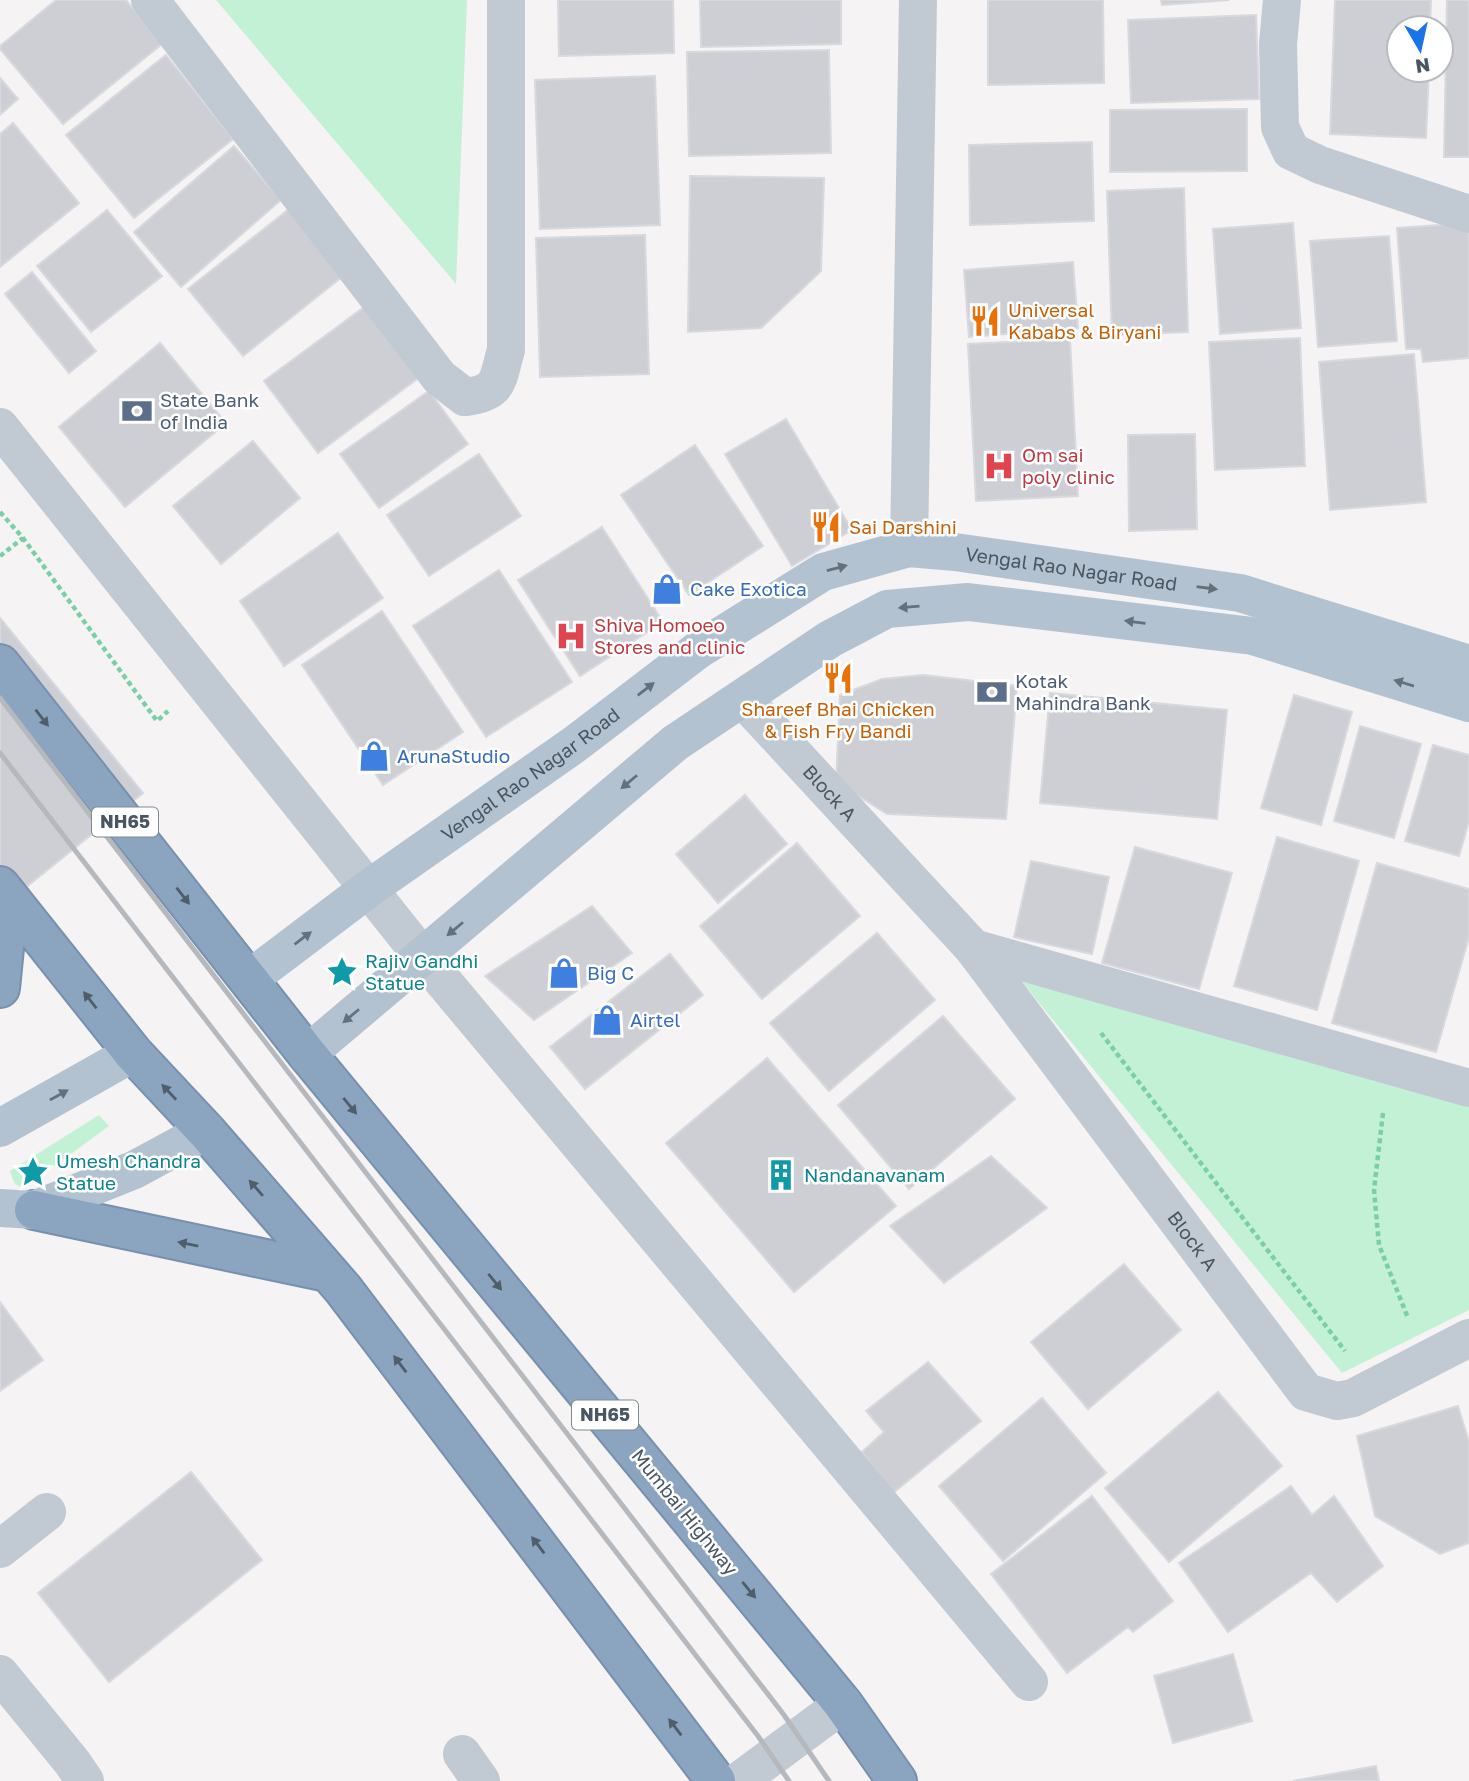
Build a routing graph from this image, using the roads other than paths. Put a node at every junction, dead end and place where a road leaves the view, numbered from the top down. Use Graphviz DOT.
graph roads {
  1 [pos="150,0"];
  2 [pos="506,0"];
  3 [pos="918,0"];
  4 [pos="1282,0"];
  5 [pos="1469,214"];
  6 [pos="0,427"];
  7 [pos="909,548"];
  8 [pos="0,664"];
  9 [pos="1469,664"];
  10 [pos="743,699"];
  11 [pos="1469,703"];
  12 [pos="368,889"];
  13 [pos="5,892"];
  14 [pos="973,948"];
  15 [pos="422,956"];
  16 [pos="249,979"];
  17 [pos="0,988"];
  18 [pos="133,1053"];
  19 [pos="307,1054"];
  20 [pos="1469,1088"];
  21 [pos="0,1128"];
  22 [pos="206,1131"];
  23 [pos="17,1209"];
  24 [pos="327,1272"];
  25 [pos="1469,1338"];
  26 [pos="47,1512"];
  27 [pos="0,1549"];
  28 [pos="0,1674"];
  29 [pos="1029,1682"];
  30 [pos="843,1704"];
  31 [pos="85,1781"];
  32 [pos="716,1781"];
  33 [pos="739,1781"];
  34 [pos="897,1781"];
  1 -- 2 [label="street"];
  3 -- 7 [label="street"];
  4 -- 5 [label="street"];
  6 -- 12 [label="street"];
  7 -- 9 [label="main road, Vengal Rao Nagar Road, one-way"];
  12 -- 7 [label="main road, Vengal Rao Nagar Road, one-way"];
  8 -- 16 [label="highway, NH65, one-way"];
  11 -- 10 [label="main road, one-way"];
  10 -- 14 [label="street, Block A"];
  10 -- 15 [label="main road, one-way"];
  12 -- 15 [label="street"];
  16 -- 12 [label="main road, Vengal Rao Nagar Road, one-way"];
  13 -- 17 [label="highway"];
  18 -- 13 [label="highway, one-way"];
  14 -- 20 [label="street"];
  14 -- 25 [label="street, Block A"];
  15 -- 19 [label="main road, one-way"];
  15 -- 29 [label="street"];
  16 -- 19 [label="highway, NH65"];
  21 -- 18 [label="main road, one-way"];
  22 -- 18 [label="highway, one-way"];
  19 -- 30 [label="highway, Mumbai Highway / NH65, one-way"];
  22 -- 23 [label="main road"];
  24 -- 22 [label="highway, one-way"];
  24 -- 23 [label="highway, one-way"];
  32 -- 24 [label="highway, one-way"];
  26 -- 27 [label="street"];
  28 -- 31 [label="street"];
  30 -- 33 [label="street"];
  30 -- 34 [label="highway, Mumbai Highway / NH65"];
}
